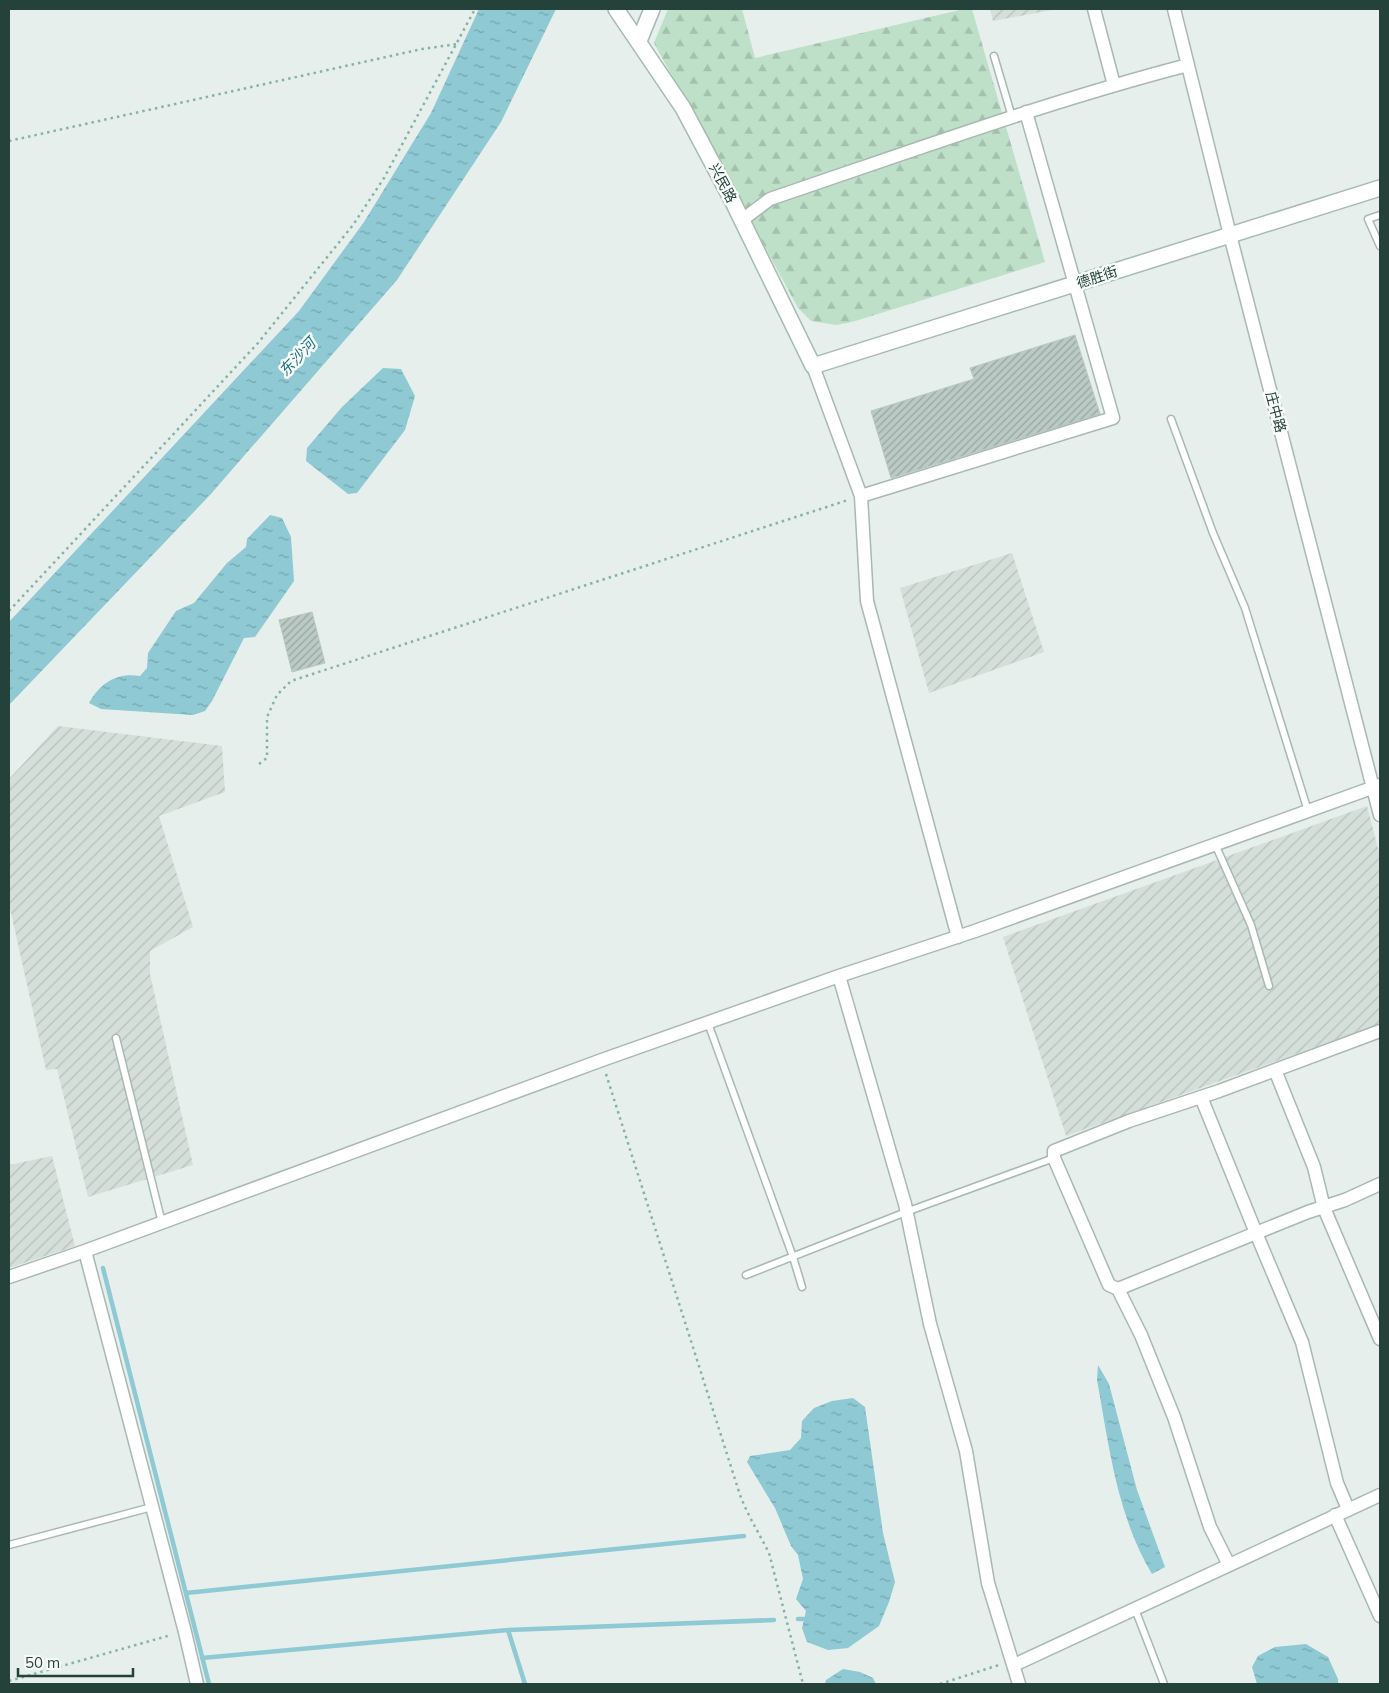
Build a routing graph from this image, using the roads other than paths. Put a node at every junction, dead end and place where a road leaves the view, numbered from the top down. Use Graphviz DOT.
graph roads {
  1 [pos="616,9"];
  2 [pos="652,9"];
  3 [pos="1094,9"];
  4 [pos="1174,9"];
  5 [pos="639,41"];
  6 [pos="994,56"];
  7 [pos="1188,65"];
  8 [pos="1114,85"];
  9 [pos="1026,112"];
  10 [pos="1012,117"];
  11 [pos="1380,188"];
  12 [pos="1380,215"];
  13 [pos="742,220"];
  14 [pos="1230,235"];
  15 [pos="1380,246"];
  16 [pos="1075,284"];
  17 [pos="813,366"];
  18 [pos="1171,419"];
  19 [pos="861,496"];
  20 [pos="1377,786"];
  21 [pos="1308,811"];
  22 [pos="1380,815"];
  23 [pos="1215,844"];
  24 [pos="958,937"];
  25 [pos="839,976"];
  26 [pos="1268,986"];
  27 [pos="708,1023"];
  28 [pos="1380,1031"];
  29 [pos="116,1038"];
  30 [pos="1275,1070"];
  31 [pos="1201,1097"];
  32 [pos="1054,1158"];
  33 [pos="1380,1184"];
  34 [pos="1324,1208"];
  35 [pos="906,1212"];
  36 [pos="162,1223"];
  37 [pos="1256,1234"];
  38 [pos="85,1252"];
  39 [pos="793,1257"];
  40 [pos="746,1275"];
  41 [pos="9,1277"];
  42 [pos="802,1287"];
  43 [pos="1118,1289"];
  44 [pos="1380,1340"];
  45 [pos="1380,1494"];
  46 [pos="152,1507"];
  47 [pos="1348,1509"];
  48 [pos="1335,1516"];
  49 [pos="9,1545"];
  50 [pos="1229,1565"];
  51 [pos="1135,1609"];
  52 [pos="1380,1616"];
  53 [pos="1013,1663"];
  54 [pos="197,1684"];
  55 [pos="1019,1684"];
  56 [pos="1164,1684"];
  1 -- 5 [label="street, 兴民路"];
  2 -- 5 [label="street"];
  3 -- 8 [label="street"];
  4 -- 7 [label="street, 庄中路"];
  5 -- 13 [label="street, 兴民路"];
  6 -- 10 [label="lane"];
  7 -- 8 [label="street"];
  7 -- 14 [label="street, 庄中路"];
  8 -- 9 [label="street"];
  9 -- 10 [label="street"];
  9 -- 16 [label="street"];
  10 -- 13 [label="street"];
  11 -- 14 [label="street, 德胜街"];
  12 -- 15 [label="lane"];
  13 -- 17 [label="street, 兴民路"];
  14 -- 16 [label="street, 德胜街"];
  14 -- 20 [label="street, 庄中路"];
  16 -- 17 [label="street, 德胜街"];
  16 -- 19 [label="street"];
  17 -- 19 [label="street"];
  18 -- 21 [label="lane"];
  19 -- 24 [label="street"];
  20 -- 21 [label="street"];
  20 -- 22 [label="street, 庄中路"];
  21 -- 23 [label="street"];
  23 -- 24 [label="street"];
  23 -- 26 [label="lane"];
  24 -- 25 [label="street"];
  25 -- 27 [label="street"];
  25 -- 35 [label="street"];
  27 -- 36 [label="street"];
  27 -- 39 [label="lane"];
  28 -- 30 [label="street"];
  29 -- 36 [label="lane"];
  30 -- 31 [label="street"];
  30 -- 34 [label="street"];
  31 -- 32 [label="street"];
  31 -- 37 [label="street"];
  32 -- 35 [label="lane"];
  32 -- 43 [label="street"];
  33 -- 34 [label="street"];
  34 -- 37 [label="street"];
  34 -- 44 [label="street"];
  35 -- 39 [label="lane"];
  35 -- 53 [label="street"];
  36 -- 38 [label="street"];
  37 -- 43 [label="street"];
  37 -- 47 [label="street"];
  38 -- 41 [label="street"];
  38 -- 46 [label="street"];
  39 -- 40 [label="lane"];
  39 -- 42 [label="lane"];
  43 -- 50 [label="street"];
  45 -- 47 [label="street"];
  46 -- 49 [label="lane"];
  46 -- 54 [label="street"];
  47 -- 48 [label="street"];
  48 -- 50 [label="street"];
  48 -- 52 [label="street"];
  50 -- 51 [label="street"];
  51 -- 53 [label="street"];
  51 -- 56 [label="lane"];
  53 -- 55 [label="street"];
}
